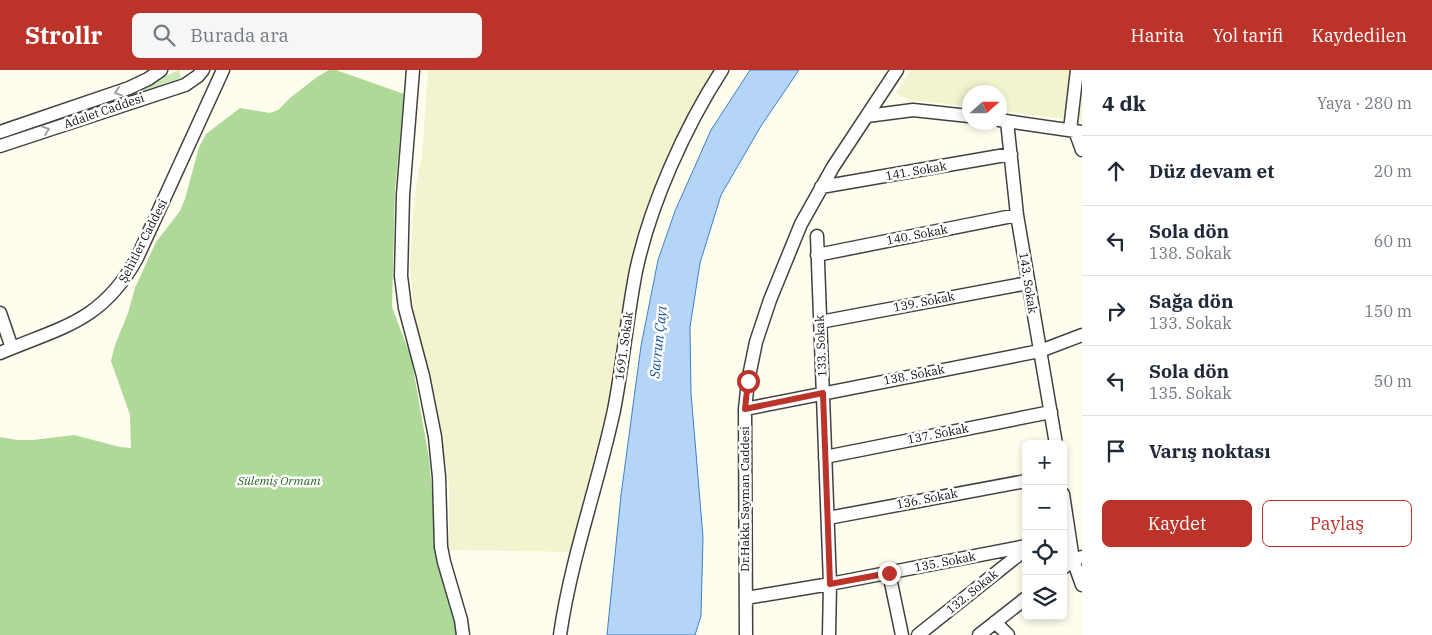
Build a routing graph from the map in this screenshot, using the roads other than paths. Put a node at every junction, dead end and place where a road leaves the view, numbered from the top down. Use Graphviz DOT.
graph roads {
  1 [pos="161,70"];
  2 [pos="203,70"];
  3 [pos="223,70"];
  4 [pos="413,70"];
  5 [pos="722,70"];
  6 [pos="897,70"];
  7 [pos="1077,70"];
  8 [pos="962,115"];
  9 [pos="867,116"];
  10 [pos="1007,122"];
  11 [pos="1005,130"];
  12 [pos="1076,131"];
  13 [pos="0,132"];
  14 [pos="0,146"];
  15 [pos="1082,150"];
  16 [pos="1010,154"];
  17 [pos="821,187"];
  18 [pos="1017,215"];
  19 [pos="817,236"];
  20 [pos="817,255"];
  21 [pos="1028,283"];
  22 [pos="0,313"];
  23 [pos="820,322"];
  24 [pos="1082,336"];
  25 [pos="12,348"];
  26 [pos="1040,351"];
  27 [pos="0,353"];
  28 [pos="823,393"];
  29 [pos="745,409"];
  30 [pos="1051,412"];
  31 [pos="1055,440"];
  32 [pos="825,457"];
  33 [pos="1022,482"];
  34 [pos="828,518"];
  35 [pos="1067,538"];
  36 [pos="1022,549"];
  37 [pos="1022,551"];
  38 [pos="1073,562"];
  39 [pos="889,573"];
  40 [pos="830,584"];
  41 [pos="1082,585"];
  42 [pos="746,598"];
  43 [pos="1022,601"];
  44 [pos="995,622"];
  45 [pos="463,635"];
  46 [pos="560,635"];
  47 [pos="746,635"];
  48 [pos="829,635"];
  49 [pos="902,635"];
  50 [pos="918,635"];
  51 [pos="978,635"];
  52 [pos="1008,635"];
  1 -- 13 [label="street, one-way"];
  14 -- 2 [label="street, Adalet Caddesi, one-way"];
  3 -- 25 [label="street, Şehitler Caddesi"];
  4 -- 45 [label="street"];
  5 -- 46 [label="street, 1691. Sokak"];
  6 -- 9 [label="street, Dr.Hakkı Sayman Caddesi"];
  7 -- 12 [label="street"];
  8 -- 9 [label="street"];
  9 -- 17 [label="street, Dr.Hakkı Sayman Caddesi"];
  10 -- 12 [label="street"];
  11 -- 16 [label="street, 143. Sokak"];
  12 -- 15 [label="street"];
  16 -- 17 [label="street, 141. Sokak"];
  16 -- 18 [label="street, 143. Sokak"];
  17 -- 29 [label="street, Dr.Hakkı Sayman Caddesi"];
  18 -- 20 [label="street, 140. Sokak"];
  18 -- 21 [label="street, 143. Sokak"];
  19 -- 20 [label="street, 133. Sokak"];
  20 -- 23 [label="street, 133. Sokak"];
  21 -- 23 [label="street, 139. Sokak"];
  21 -- 26 [label="street, 143. Sokak"];
  22 -- 25 [label="street"];
  23 -- 28 [label="street, 133. Sokak"];
  24 -- 26 [label="street, 138. Sokak"];
  25 -- 27 [label="street, Şehitler Caddesi"];
  26 -- 28 [label="street, 138. Sokak"];
  26 -- 30 [label="street, 143. Sokak"];
  28 -- 29 [label="street, 138. Sokak"];
  28 -- 32 [label="street, 133. Sokak"];
  29 -- 42 [label="street, Dr.Hakkı Sayman Caddesi"];
  30 -- 31 [label="street, 143. Sokak"];
  30 -- 32 [label="street, 137. Sokak"];
  32 -- 34 [label="street, 133. Sokak"];
  33 -- 34 [label="street, 136. Sokak"];
  34 -- 40 [label="street, 133. Sokak"];
  35 -- 38 [label="street"];
  36 -- 39 [label="street, 135. Sokak"];
  37 -- 50 [label="street, 132. Sokak"];
  38 -- 41 [label="street"];
  39 -- 40 [label="street, 135. Sokak"];
  39 -- 49 [label="street"];
  40 -- 42 [label="street, 135. Sokak"];
  40 -- 48 [label="street, 133. Sokak"];
  42 -- 47 [label="street, Dr.Hakkı Sayman Caddesi"];
  43 -- 44 [label="street"];
  44 -- 51 [label="street"];
  44 -- 52 [label="street"];
}
